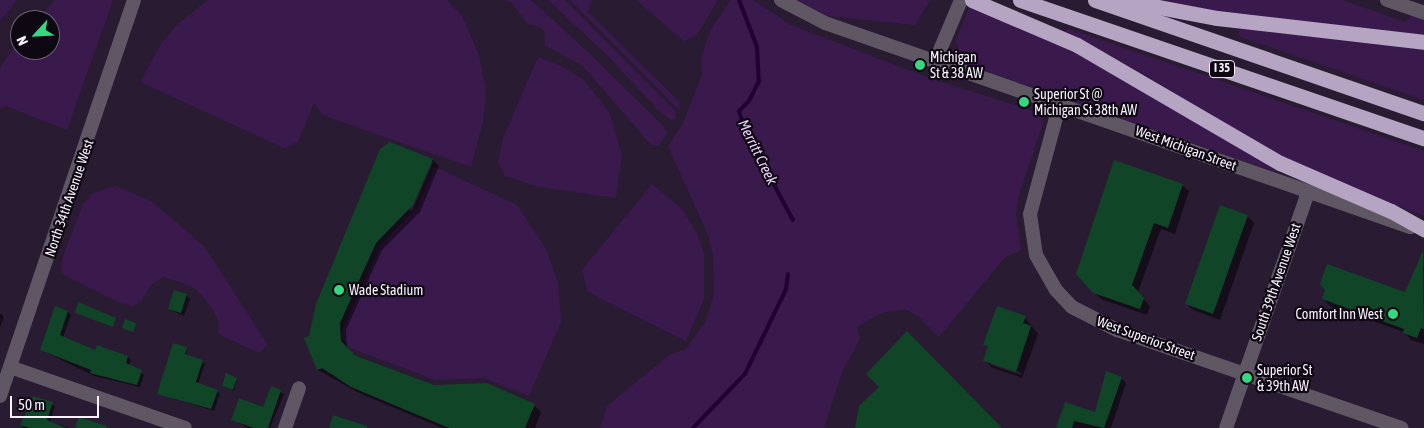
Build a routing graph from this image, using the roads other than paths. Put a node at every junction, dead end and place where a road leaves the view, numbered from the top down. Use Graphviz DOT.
graph roads {
  1 [pos="134,0"];
  2 [pos="781,0"];
  3 [pos="961,0"];
  4 [pos="972,0"];
  5 [pos="1020,0"];
  6 [pos="1096,0"];
  7 [pos="1121,0"];
  8 [pos="1387,0"];
  9 [pos="1424,13"];
  10 [pos="1424,42"];
  11 [pos="935,62"];
  12 [pos="1060,103"];
  13 [pos="1424,113"];
  14 [pos="1424,138"];
  15 [pos="1308,192"];
  16 [pos="1424,230"];
  17 [pos="10,367"];
  18 [pos="1245,373"];
  19 [pos="299,388"];
  20 [pos="0,396"];
  21 [pos="185,428"];
  22 [pos="285,428"];
  23 [pos="1226,428"];
  24 [pos="1402,428"];
  1 -- 17 [label="street, North 34th Avenue West"];
  2 -- 11 [label="street, West Michigan Street"];
  3 -- 11 [label="street"];
  4 -- 16 [label="highway"];
  5 -- 14 [label="highway, I 35"];
  6 -- 13 [label="highway, I 35"];
  7 -- 10 [label="highway"];
  8 -- 9 [label="street"];
  11 -- 12 [label="street, West Michigan Street"];
  12 -- 15 [label="street, West Michigan Street"];
  12 -- 18 [label="street, West Superior Street"];
  15 -- 16 [label="street, West Michigan Street"];
  15 -- 18 [label="street, South 39th Avenue West"];
  17 -- 20 [label="street, North 34th Avenue West"];
  17 -- 21 [label="street"];
  18 -- 23 [label="street, South 39th Avenue West"];
  18 -- 24 [label="street, West Superior Street"];
  19 -- 22 [label="street"];
}
